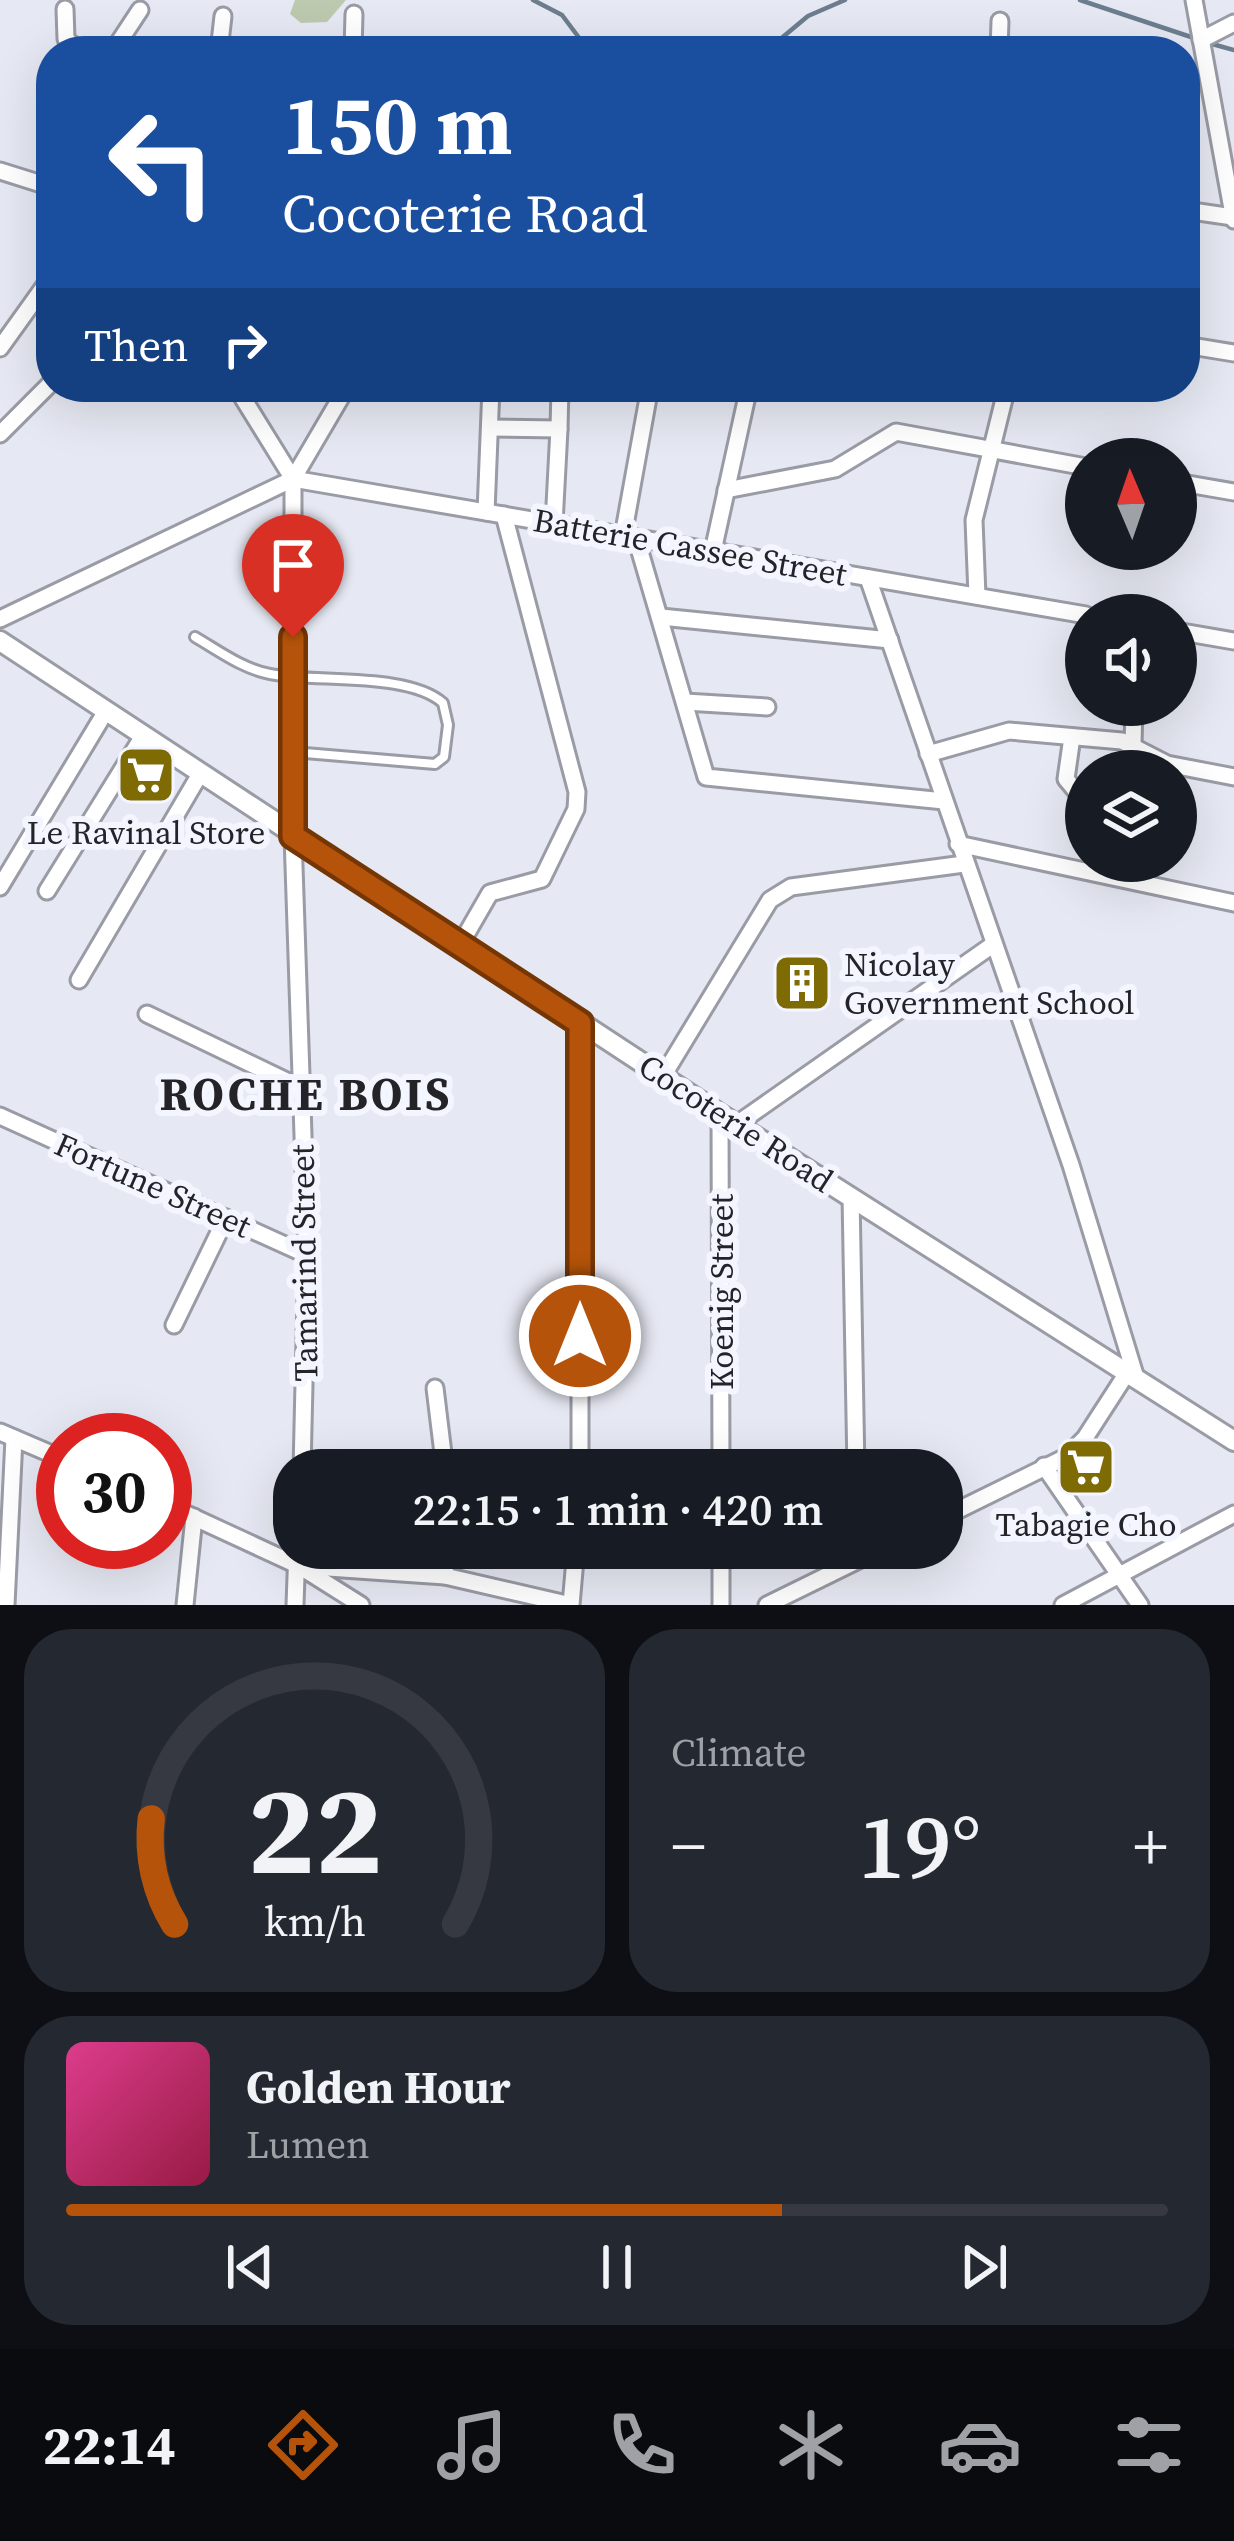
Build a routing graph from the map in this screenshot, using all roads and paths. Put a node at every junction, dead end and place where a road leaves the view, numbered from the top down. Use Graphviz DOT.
graph roads {
  1 [pos="1194,0"];
  2 [pos="65,9"];
  3 [pos="140,10"];
  4 [pos="354,14"];
  5 [pos="223,16"];
  6 [pos="1000,21"];
  7 [pos="1234,23"];
  8 [pos="66,36"];
  9 [pos="123,36"];
  10 [pos="221,36"];
  11 [pos="353,36"];
  12 [pos="1000,36"];
  13 [pos="1201,40"];
  14 [pos="0,171"];
  15 [pos="36,183"];
  16 [pos="1200,213"];
  17 [pos="1234,219"];
  18 [pos="36,298"];
  19 [pos="1200,347"];
  20 [pos="0,348"];
  21 [pos="1234,352"];
  22 [pos="36,398"];
  23 [pos="245,402"];
  24 [pos="338,402"];
  25 [pos="491,402"];
  26 [pos="560,402"];
  27 [pos="648,402"];
  28 [pos="746,402"];
  29 [pos="1003,402"];
  30 [pos="490,428"];
  31 [pos="559,429"];
  32 [pos="0,434"];
  33 [pos="992,451"];
  34 [pos="1065,463"];
  35 [pos="293,479"];
  36 [pos="1197,486"];
  37 [pos="726,490"];
  38 [pos="1234,492"];
  39 [pos="495,514"];
  40 [pos="554,524"];
  41 [pos="630,537"];
  42 [pos="713,551"];
  43 [pos="868,578"];
  44 [pos="977,596"];
  45 [pos="1065,611"];
  46 [pos="661,617"];
  47 [pos="0,619"];
  48 [pos="1197,634"];
  49 [pos="195,637"];
  50 [pos="890,640"];
  51 [pos="1234,640"];
  52 [pos="0,641"];
  53 [pos="293,676"];
  54 [pos="685,701"];
  55 [pos="767,707"];
  56 [pos="106,711"];
  57 [pos="1133,726"];
  58 [pos="143,736"];
  59 [pos="1072,737"];
  60 [pos="1133,745"];
  61 [pos="1070,750"];
  62 [pos="293,752"];
  63 [pos="928,754"];
  64 [pos="200,774"];
  65 [pos="1234,777"];
  66 [pos="944,801"];
  67 [pos="293,836"];
  68 [pos="958,844"];
  69 [pos="1065,861"];
  70 [pos="964,864"];
  71 [pos="1158,882"];
  72 [pos="0,887"];
  73 [pos="47,890"];
  74 [pos="1234,903"];
  75 [pos="460,945"];
  76 [pos="992,946"];
  77 [pos="79,980"];
  78 [pos="147,1014"];
  79 [pos="580,1023"];
  80 [pos="663,1076"];
  81 [pos="301,1088"];
  82 [pos="0,1116"];
  83 [pos="729,1119"];
  84 [pos="851,1196"];
  85 [pos="226,1218"];
  86 [pos="307,1255"];
  87 [pos="174,1325"];
  88 [pos="1132,1375"];
  89 [pos="435,1388"];
  90 [pos="7,1435"];
  91 [pos="1234,1441"];
  92 [pos="36,1448"];
  93 [pos="302,1449"];
  94 [pos="442,1449"];
  95 [pos="580,1449"];
  96 [pos="721,1449"];
  97 [pos="856,1449"];
  98 [pos="1045,1466"];
  99 [pos="963,1507"];
  100 [pos="1234,1514"];
  101 [pos="194,1517"];
  102 [pos="273,1550"];
  103 [pos="297,1569"];
  104 [pos="310,1569"];
  105 [pos="380,1569"];
  106 [pos="445,1569"];
  107 [pos="575,1569"];
  108 [pos="721,1569"];
  109 [pos="837,1569"];
  110 [pos="1120,1575"];
  111 [pos="445,1576"];
  112 [pos="6,1605"];
  113 [pos="185,1605"];
  114 [pos="295,1605"];
  115 [pos="361,1605"];
  116 [pos="571,1605"];
  117 [pos="721,1605"];
  118 [pos="767,1605"];
  119 [pos="1063,1605"];
  120 [pos="1140,1605"];
  1 -- 13 [label="street"];
  2 -- 8 [label="street"];
  3 -- 9 [label="street"];
  4 -- 11 [label="street"];
  5 -- 10 [label="street"];
  6 -- 12 [label="street"];
  7 -- 13 [label="street"];
  13 -- 17 [label="street"];
  14 -- 15 [label="street"];
  16 -- 17 [label="street"];
  18 -- 20 [label="street"];
  19 -- 21 [label="street"];
  22 -- 32 [label="street"];
  23 -- 35 [label="street"];
  24 -- 35 [label="street"];
  25 -- 30 [label="street"];
  26 -- 31 [label="street"];
  27 -- 41 [label="street"];
  28 -- 37 [label="street"];
  29 -- 33 [label="street"];
  30 -- 31 [label="street"];
  30 -- 39 [label="street"];
  31 -- 40 [label="street"];
  33 -- 34 [label="street"];
  33 -- 37 [label="street"];
  33 -- 44 [label="street"];
  35 -- 39 [label="street, Batterie Cassee Street"];
  35 -- 47 [label="street"];
  35 -- 53 [label="street, Tamarind Street"];
  36 -- 38 [label="street"];
  37 -- 42 [label="street"];
  39 -- 40 [label="street, Batterie Cassee Street"];
  39 -- 75 [label="street"];
  40 -- 41 [label="street, Batterie Cassee Street"];
  41 -- 42 [label="street, Batterie Cassee Street"];
  41 -- 46 [label="street"];
  42 -- 43 [label="street, Batterie Cassee Street"];
  43 -- 44 [label="street, Batterie Cassee Street"];
  43 -- 50 [label="street"];
  44 -- 45 [label="street, Batterie Cassee Street"];
  46 -- 50 [label="street"];
  46 -- 54 [label="street"];
  48 -- 51 [label="street"];
  49 -- 53 [label="lane"];
  50 -- 63 [label="street"];
  52 -- 56 [label="street, Cocoterie Road"];
  53 -- 62 [label="street, Tamarind Street"];
  53 -- 62 [label="lane"];
  54 -- 55 [label="street"];
  54 -- 66 [label="street"];
  56 -- 58 [label="street, Cocoterie Road"];
  56 -- 72 [label="street"];
  57 -- 60 [label="street"];
  58 -- 64 [label="street, Cocoterie Road"];
  58 -- 73 [label="street"];
  59 -- 60 [label="street"];
  59 -- 61 [label="street"];
  59 -- 63 [label="street"];
  60 -- 65 [label="street"];
  62 -- 67 [label="street, Tamarind Street"];
  63 -- 66 [label="street"];
  64 -- 67 [label="street, Cocoterie Road"];
  64 -- 77 [label="street"];
  66 -- 68 [label="street"];
  67 -- 75 [label="street, Cocoterie Road"];
  67 -- 81 [label="street, Tamarind Street"];
  68 -- 69 [label="street"];
  68 -- 70 [label="street"];
  70 -- 76 [label="street"];
  70 -- 80 [label="street"];
  71 -- 74 [label="street"];
  75 -- 79 [label="street, Cocoterie Road"];
  76 -- 83 [label="street"];
  76 -- 88 [label="street"];
  78 -- 81 [label="street"];
  79 -- 80 [label="street, Cocoterie Road"];
  79 -- 95 [label="street"];
  80 -- 83 [label="street, Cocoterie Road"];
  81 -- 86 [label="street, Tamarind Street"];
  82 -- 85 [label="street, Fortune Street"];
  83 -- 84 [label="street, Cocoterie Road"];
  83 -- 96 [label="street, Koenig Street"];
  84 -- 88 [label="street, Cocoterie Road"];
  84 -- 97 [label="street"];
  85 -- 86 [label="street, Fortune Street"];
  85 -- 87 [label="street"];
  86 -- 93 [label="street, Tamarind Street"];
  88 -- 91 [label="street, Cocoterie Road"];
  88 -- 98 [label="street"];
  89 -- 94 [label="street"];
  90 -- 92 [label="street"];
  90 -- 112 [label="street"];
  98 -- 99 [label="street"];
  98 -- 110 [label="street"];
  100 -- 110 [label="street"];
  101 -- 102 [label="street"];
  101 -- 113 [label="street"];
  103 -- 114 [label="street"];
  104 -- 115 [label="street"];
  105 -- 111 [label="street"];
  106 -- 111 [label="street"];
  107 -- 116 [label="street"];
  108 -- 117 [label="street"];
  109 -- 118 [label="street"];
  110 -- 119 [label="street"];
  110 -- 120 [label="street"];
  111 -- 116 [label="street"];
}
